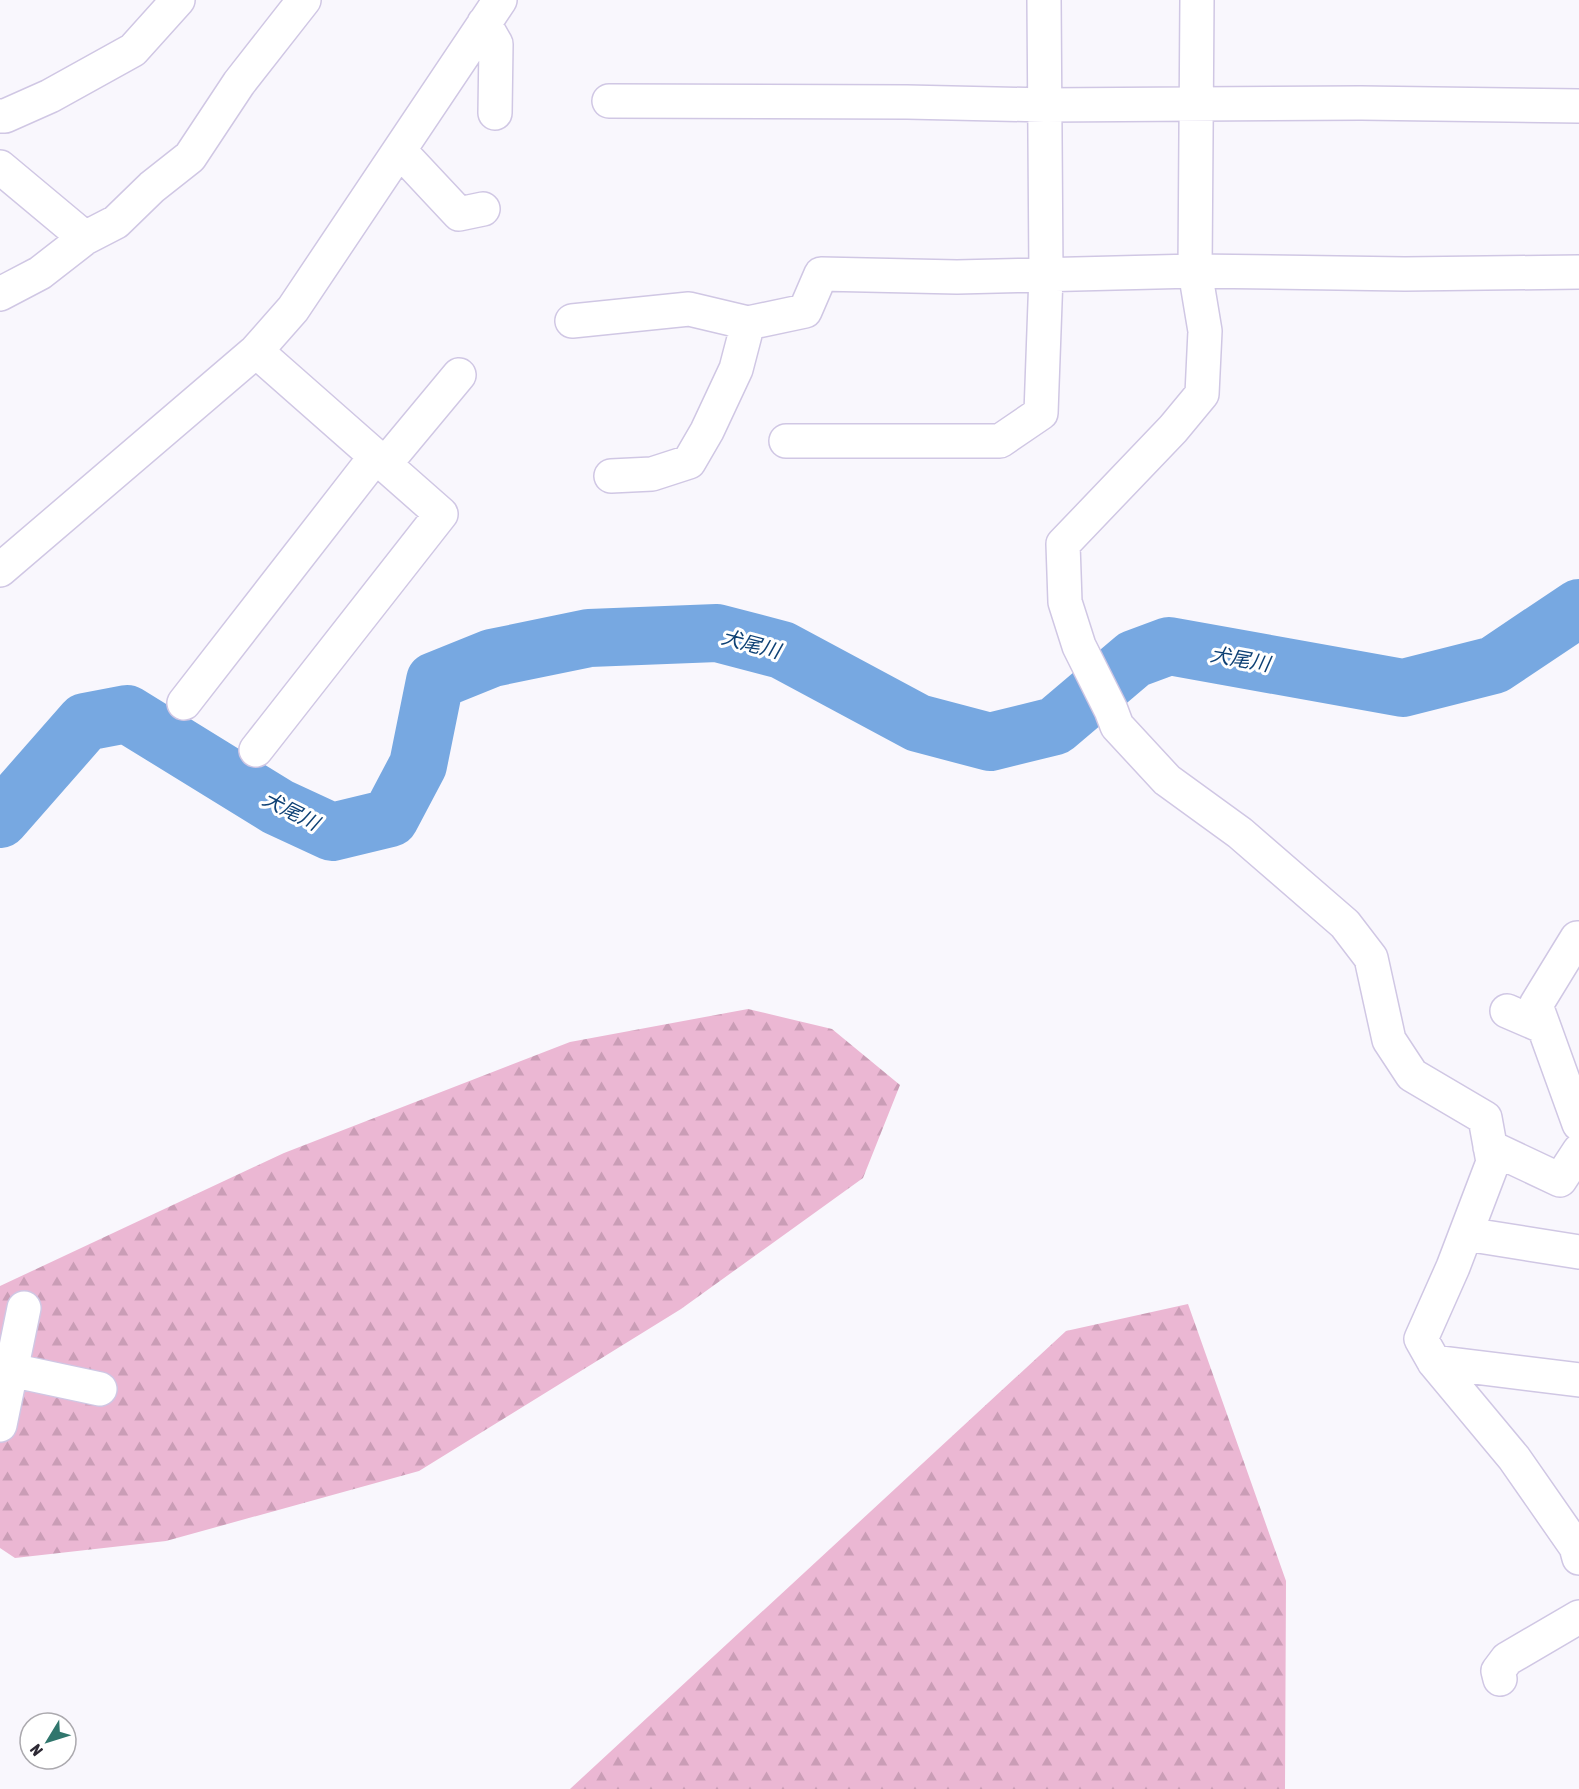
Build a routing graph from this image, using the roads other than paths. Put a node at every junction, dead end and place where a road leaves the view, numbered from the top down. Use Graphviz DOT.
graph roads {
  1 [pos="178,0"];
  2 [pos="304,0"];
  3 [pos="1044,0"];
  4 [pos="1197,0"];
  5 [pos="492,11"];
  6 [pos="609,101"];
  7 [pos="1196,103"];
  8 [pos="1045,105"];
  9 [pos="1579,106"];
  10 [pos="495,112"];
  11 [pos="0,116"];
  12 [pos="400,150"];
  13 [pos="0,167"];
  14 [pos="483,209"];
  15 [pos="85,238"];
  16 [pos="1195,271"];
  17 [pos="1579,272"];
  18 [pos="1046,275"];
  19 [pos="0,294"];
  20 [pos="572,321"];
  21 [pos="748,323"];
  22 [pos="256,351"];
  23 [pos="459,375"];
  24 [pos="786,441"];
  25 [pos="380,460"];
  26 [pos="611,476"];
  27 [pos="0,570"];
  28 [pos="184,703"];
  29 [pos="255,750"];
  30 [pos="1577,938"];
  31 [pos="1507,1011"];
  32 [pos="1544,1027"];
  33 [pos="1579,1124"];
  34 [pos="1490,1147"];
  35 [pos="1579,1151"];
  36 [pos="1466,1234"];
  37 [pos="1579,1252"];
  38 [pos="24,1308"];
  39 [pos="1434,1362"];
  40 [pos="11,1370"];
  41 [pos="1579,1380"];
  42 [pos="100,1389"];
  43 [pos="0,1425"];
  44 [pos="1579,1558"];
  45 [pos="1579,1617"];
  46 [pos="1500,1679"];
  1 -- 11 [label="street"];
  2 -- 15 [label="street"];
  3 -- 8 [label="street"];
  4 -- 7 [label="street"];
  5 -- 10 [label="street"];
  5 -- 12 [label="street"];
  6 -- 8 [label="street"];
  7 -- 8 [label="street"];
  7 -- 9 [label="street"];
  7 -- 16 [label="street"];
  8 -- 18 [label="street"];
  12 -- 14 [label="street"];
  12 -- 22 [label="street"];
  13 -- 15 [label="street"];
  15 -- 19 [label="street"];
  16 -- 17 [label="street"];
  16 -- 18 [label="street"];
  16 -- 34 [label="street"];
  18 -- 21 [label="street"];
  18 -- 24 [label="street"];
  20 -- 21 [label="street"];
  21 -- 26 [label="street"];
  22 -- 25 [label="street"];
  22 -- 27 [label="street"];
  23 -- 25 [label="street"];
  25 -- 28 [label="street"];
  25 -- 29 [label="street"];
  30 -- 32 [label="street"];
  31 -- 32 [label="street"];
  32 -- 33 [label="street"];
  34 -- 35 [label="street"];
  34 -- 36 [label="street"];
  36 -- 37 [label="street"];
  36 -- 39 [label="street"];
  38 -- 40 [label="street"];
  39 -- 41 [label="street"];
  39 -- 44 [label="street"];
  40 -- 42 [label="street"];
  40 -- 43 [label="street"];
  45 -- 46 [label="street"];
}
